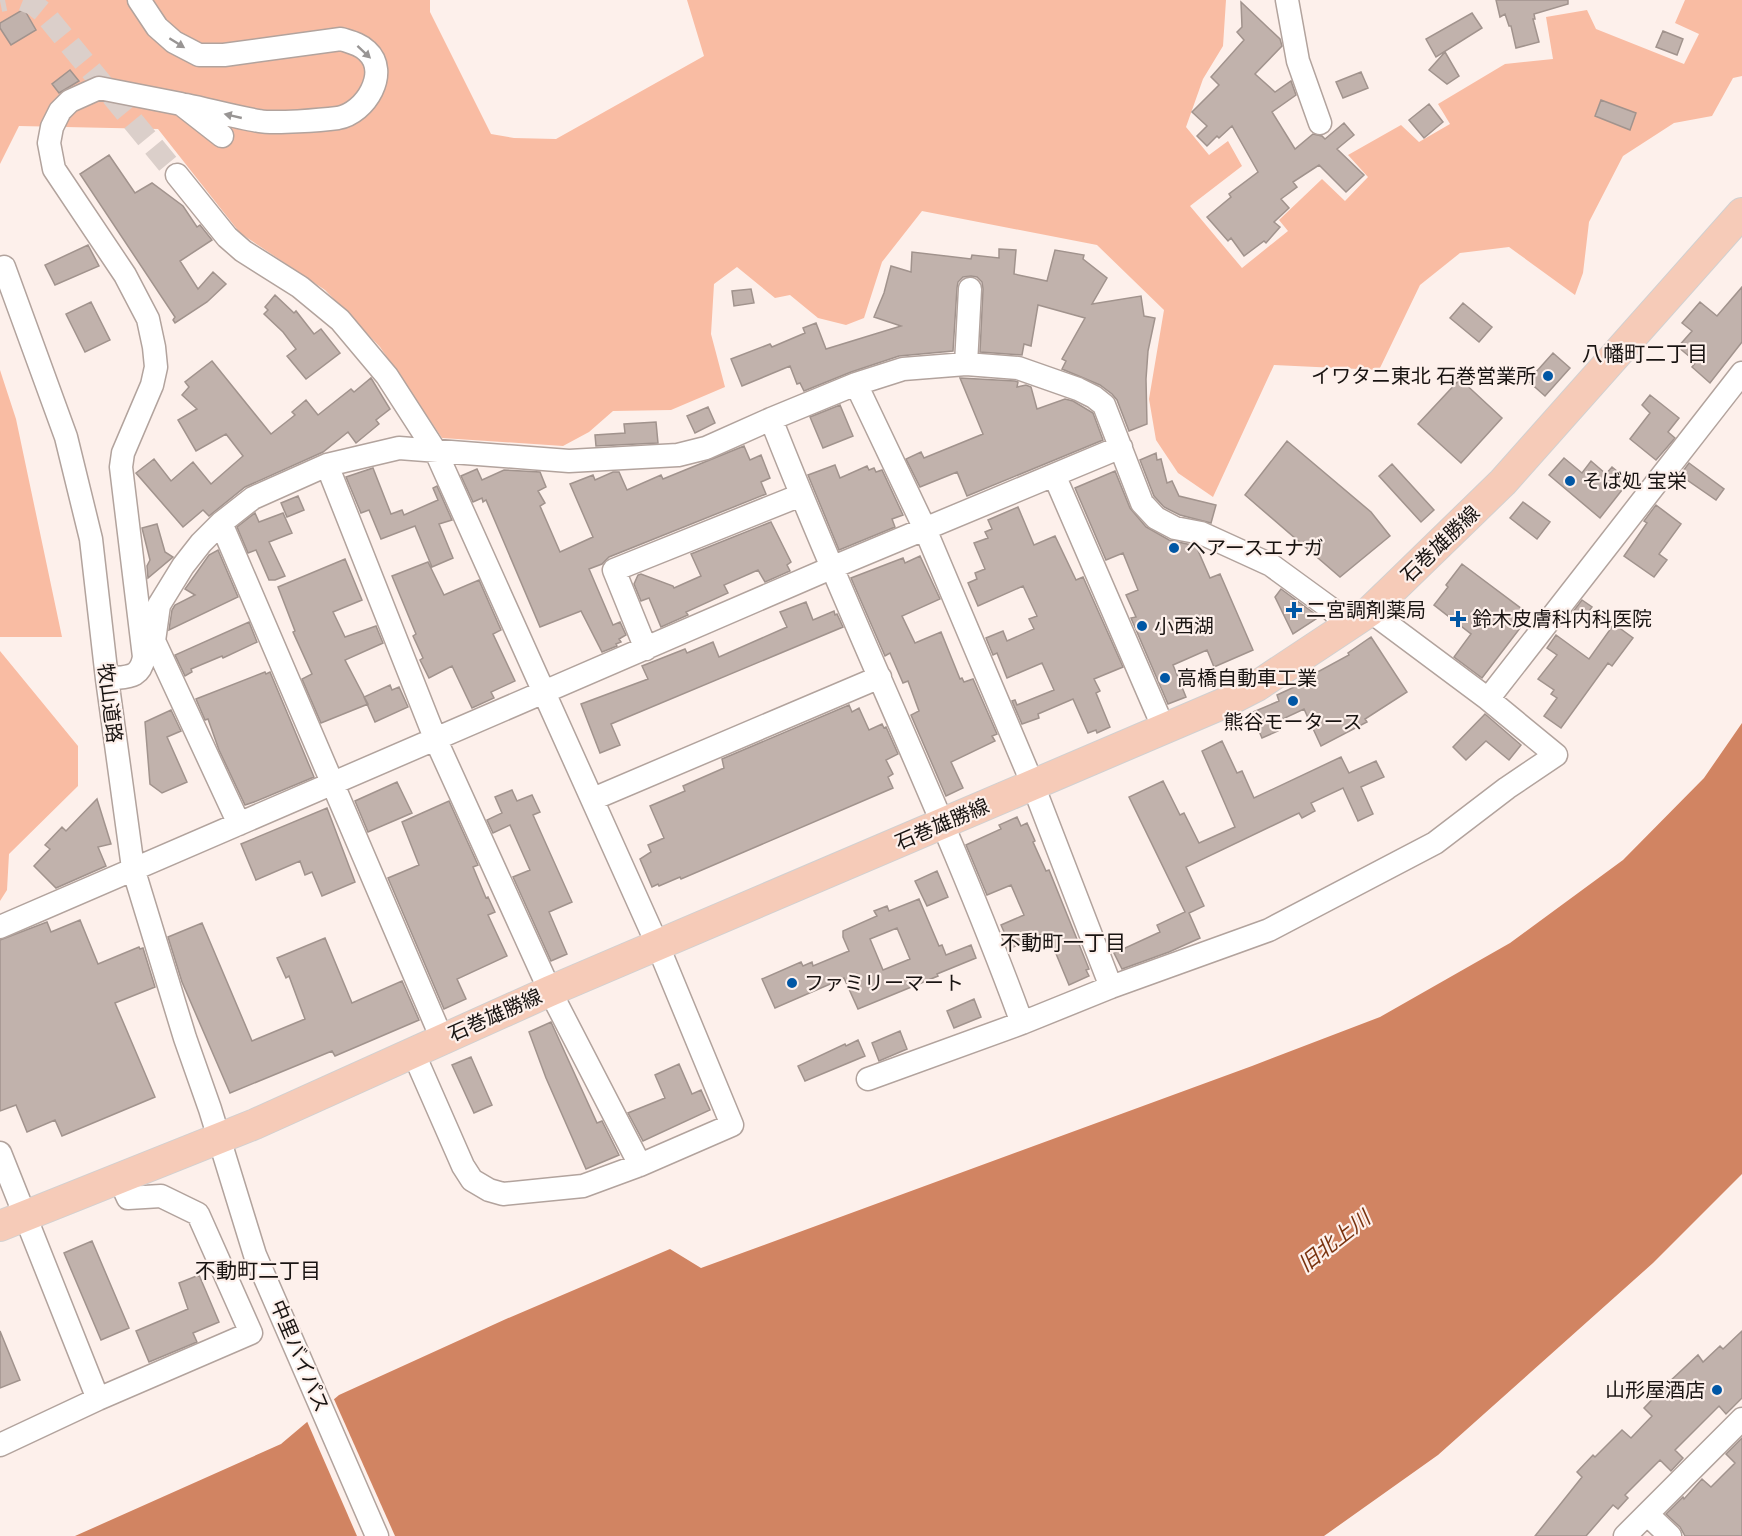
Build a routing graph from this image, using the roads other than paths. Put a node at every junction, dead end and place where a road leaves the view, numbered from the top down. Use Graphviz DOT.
graph roads {
  1 [pos="139,0"];
  2 [pos="1287,0"];
  3 [pos="181,104"];
  4 [pos="1320,123"];
  5 [pos="222,136"];
  6 [pos="177,175"];
  7 [pos="1742,213"];
  8 [pos="4,267"];
  9 [pos="970,289"];
  10 [pos="966,364"];
  11 [pos="1742,373"];
  12 [pos="856,384"];
  13 [pos="771,419"];
  14 [pos="1121,447"];
  15 [pos="436,452"];
  16 [pos="327,465"];
  17 [pos="1055,477"];
  18 [pos="801,495"];
  19 [pos="221,523"];
  20 [pos="925,530"];
  21 [pos="831,568"];
  22 [pos="1358,618"];
  23 [pos="646,649"];
  24 [pos="880,677"];
  25 [pos="107,679"];
  26 [pos="545,693"];
  27 [pos="1488,699"];
  28 [pos="1164,729"];
  29 [pos="435,738"];
  30 [pos="334,783"];
  31 [pos="1033,785"];
  32 [pos="593,799"];
  33 [pos="239,824"];
  34 [pos="942,824"];
  35 [pos="133,868"];
  36 [pos="0,927"];
  37 [pos="658,946"];
  38 [pos="1112,987"];
  39 [pos="550,991"];
  40 [pos="1022,1023"];
  41 [pos="442,1039"];
  42 [pos="413,1052"];
  43 [pos="868,1079"];
  44 [pos="219,1140"];
  45 [pos="0,1153"];
  46 [pos="640,1165"];
  47 [pos="119,1178"];
  48 [pos="12,1221"];
  49 [pos="99,1399"];
  50 [pos="1742,1419"];
  51 [pos="0,1445"];
  52 [pos="1647,1514"];
  53 [pos="377,1536"];
  54 [pos="1626,1536"];
  55 [pos="1670,1536"];
  1 -- 3 [label="street, one-way"];
  2 -- 4 [label="street"];
  3 -- 5 [label="street"];
  3 -- 25 [label="street"];
  6 -- 15 [label="street"];
  7 -- 22 [label="main road, 石巻雄勝線"];
  8 -- 25 [label="street, 牧山道路"];
  9 -- 10 [label="street"];
  10 -- 12 [label="street"];
  10 -- 14 [label="street"];
  11 -- 27 [label="street"];
  12 -- 13 [label="street"];
  12 -- 20 [label="street"];
  13 -- 15 [label="street"];
  13 -- 18 [label="street"];
  14 -- 17 [label="street"];
  14 -- 22 [label="street"];
  15 -- 16 [label="street"];
  15 -- 26 [label="street"];
  16 -- 19 [label="street"];
  16 -- 29 [label="street"];
  17 -- 20 [label="street"];
  17 -- 28 [label="street"];
  18 -- 21 [label="street"];
  18 -- 23 [label="street"];
  19 -- 30 [label="street"];
  19 -- 33 [label="street"];
  20 -- 21 [label="street"];
  20 -- 31 [label="street"];
  21 -- 23 [label="street"];
  21 -- 24 [label="street"];
  22 -- 27 [label="street"];
  22 -- 28 [label="main road, 石巻雄勝線"];
  23 -- 26 [label="street"];
  24 -- 32 [label="street"];
  24 -- 34 [label="street"];
  25 -- 35 [label="street, 牧山道路"];
  26 -- 29 [label="street"];
  26 -- 32 [label="street"];
  27 -- 38 [label="street"];
  28 -- 31 [label="main road, 石巻雄勝線"];
  29 -- 30 [label="street"];
  29 -- 39 [label="street"];
  30 -- 33 [label="street"];
  30 -- 41 [label="street"];
  31 -- 34 [label="main road, 石巻雄勝線"];
  31 -- 38 [label="street"];
  32 -- 37 [label="street"];
  33 -- 35 [label="street"];
  34 -- 37 [label="main road, 石巻雄勝線"];
  34 -- 40 [label="street"];
  35 -- 36 [label="street"];
  35 -- 44 [label="street, 牧山道路"];
  37 -- 39 [label="main road, 石巻雄勝線"];
  37 -- 46 [label="street"];
  38 -- 40 [label="street"];
  39 -- 41 [label="main road, 石巻雄勝線"];
  39 -- 46 [label="street"];
  40 -- 43 [label="street"];
  41 -- 42 [label="main road, 石巻雄勝線"];
  42 -- 44 [label="main road, 石巻雄勝線"];
  42 -- 46 [label="street"];
  44 -- 47 [label="main road, 石巻雄勝線"];
  44 -- 53 [label="street, 中里バイパス"];
  45 -- 48 [label="street"];
  47 -- 48 [label="main road, 石巻雄勝線"];
  47 -- 49 [label="street"];
  48 -- 49 [label="street"];
  49 -- 51 [label="street"];
  50 -- 52 [label="street"];
  52 -- 54 [label="street"];
  52 -- 55 [label="street"];
}
